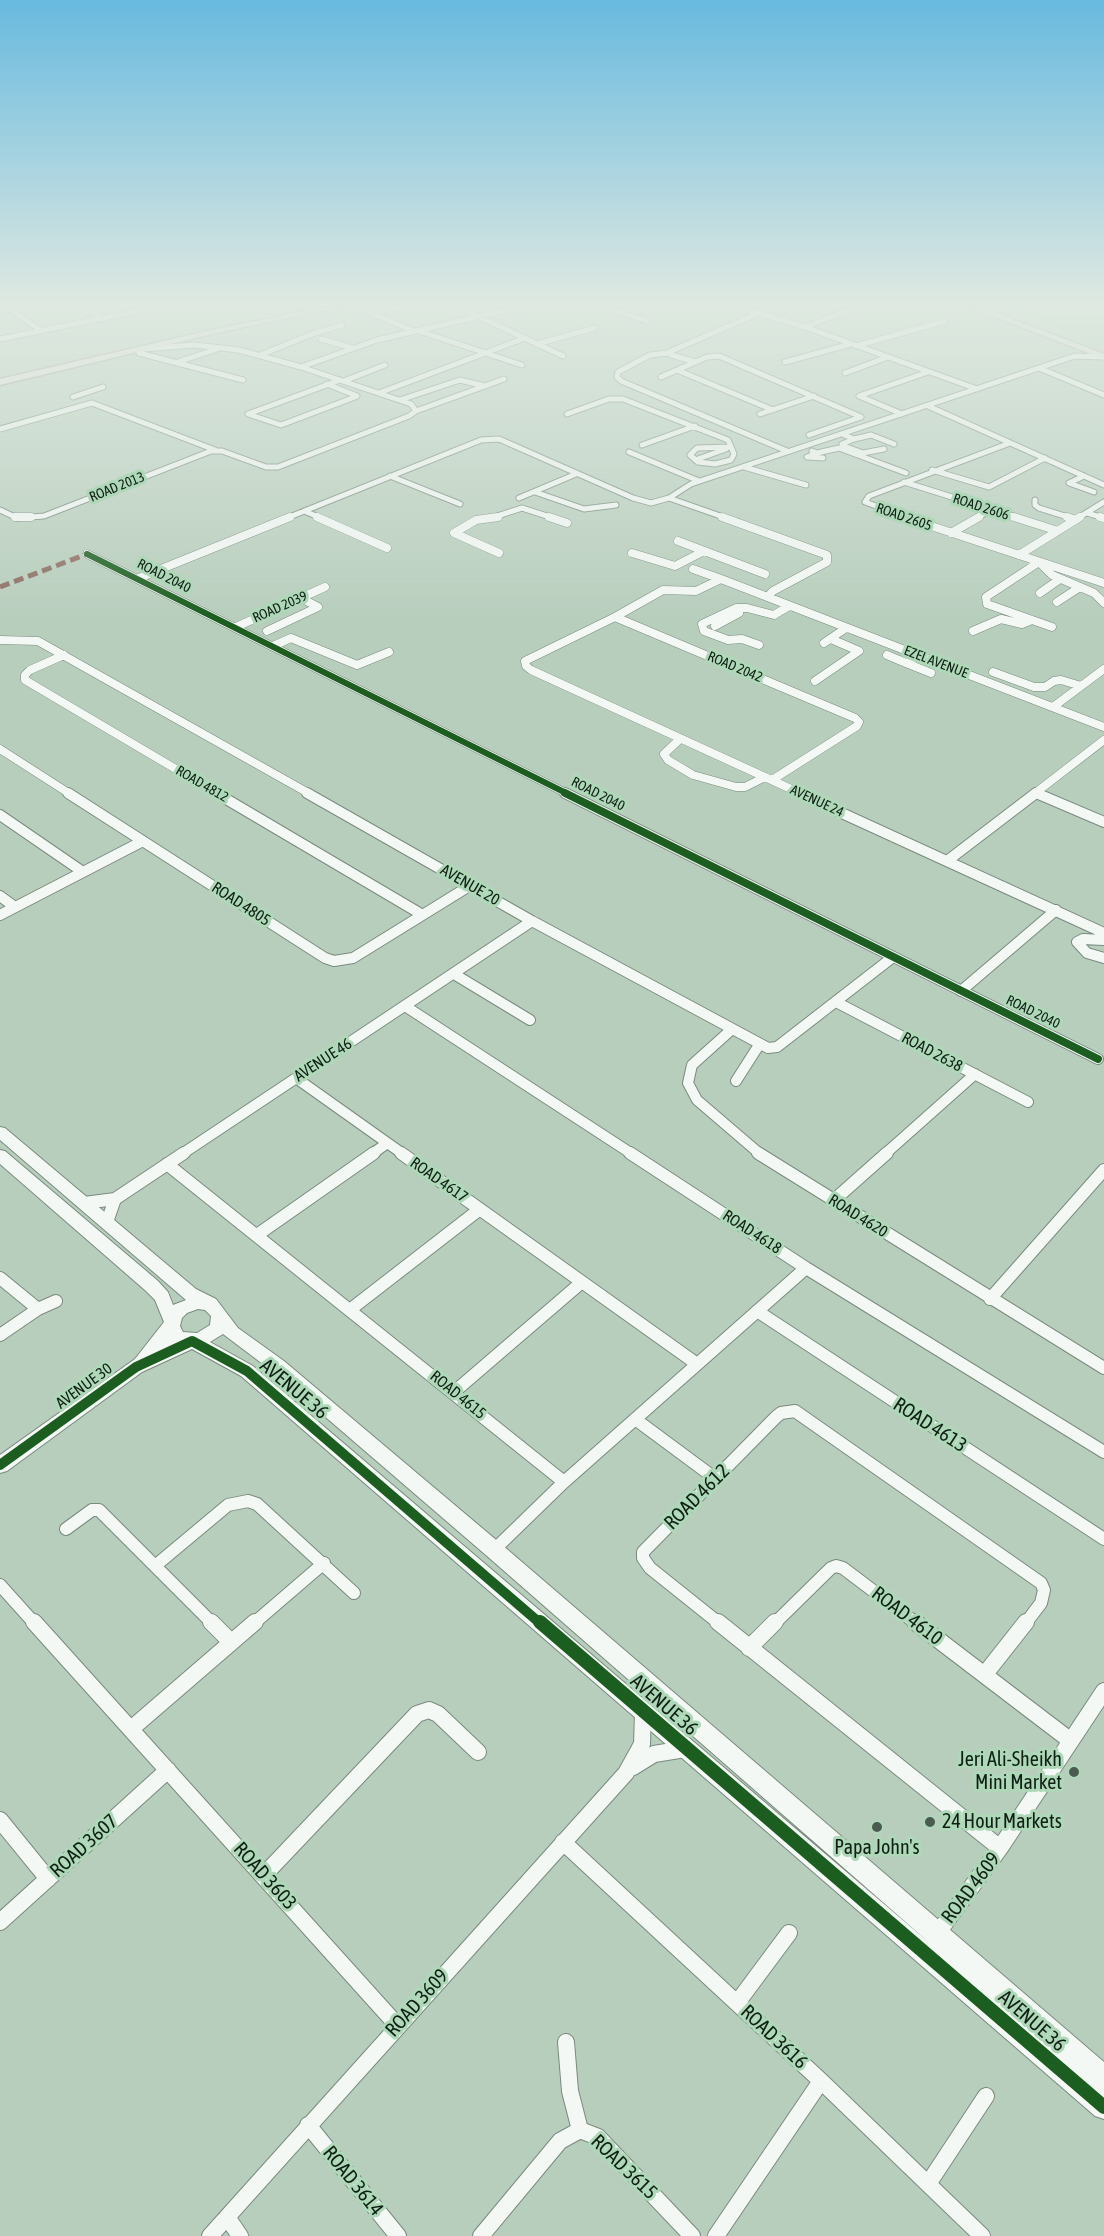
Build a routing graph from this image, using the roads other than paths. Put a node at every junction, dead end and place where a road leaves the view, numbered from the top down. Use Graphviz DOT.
graph roads {
  1 [pos="64,410"];
  2 [pos="112,410"];
  3 [pos="255,410"];
  4 [pos="319,410"];
  5 [pos="577,410"];
  6 [pos="653,410"];
  7 [pos="694,410"];
  8 [pos="772,410"];
  9 [pos="846,410"];
  10 [pos="893,410"];
  11 [pos="914,410"];
  12 [pos="938,410"];
  13 [pos="416,411"];
  14 [pos="567,414"];
  15 [pos="760,414"];
  16 [pos="902,414"];
  17 [pos="850,422"];
  18 [pos="695,426"];
  19 [pos="863,427"];
  20 [pos="0,429"];
  21 [pos="842,434"];
  22 [pos="809,435"];
  23 [pos="854,438"];
  24 [pos="1010,443"];
  25 [pos="894,444"];
  26 [pos="642,445"];
  27 [pos="731,447"];
  28 [pos="801,447"];
  29 [pos="884,449"];
  30 [pos="215,450"];
  31 [pos="787,451"];
  32 [pos="629,452"];
  33 [pos="817,453"];
  34 [pos="823,458"];
  35 [pos="1044,458"];
  36 [pos="695,460"];
  37 [pos="723,462"];
  38 [pos="738,468"];
  39 [pos="932,470"];
  40 [pos="906,473"];
  41 [pos="576,474"];
  42 [pos="390,476"];
  43 [pos="1084,476"];
  44 [pos="699,482"];
  45 [pos="904,482"];
  46 [pos="806,484"];
  47 [pos="1104,484"];
  48 [pos="535,492"];
  49 [pos="1094,492"];
  50 [pos="519,498"];
  51 [pos="669,498"];
  52 [pos="556,499"];
  53 [pos="1035,500"];
  54 [pos="1104,502"];
  55 [pos="548,503"];
  56 [pos="460,504"];
  57 [pos="616,505"];
  58 [pos="541,507"];
  59 [pos="0,510"];
  60 [pos="533,510"];
  61 [pos="304,511"];
  62 [pos="1087,513"];
  63 [pos="984,514"];
  64 [pos="1104,518"];
  65 [pos="1076,520"];
  66 [pos="567,523"];
  67 [pos="1058,531"];
  68 [pos="951,532"];
  69 [pos="678,541"];
  70 [pos="387,548"];
  71 [pos="704,551"];
  72 [pos="499,553"];
  73 [pos="632,553"];
  74 [pos="87,554"];
  75 [pos="1020,555"];
  76 [pos="724,559"];
  77 [pos="1039,562"];
  78 [pos="716,563"];
  79 [pos="708,568"];
  80 [pos="765,574"];
  81 [pos="139,578"];
  82 [pos="721,579"];
  83 [pos="1060,579"];
  84 [pos="1104,583"];
  85 [pos="325,587"];
  86 [pos="1080,587"];
  87 [pos="1040,593"];
  88 [pos="768,596"];
  89 [pos="301,598"];
  90 [pos="1102,598"];
  91 [pos="1057,602"];
  92 [pos="789,606"];
  93 [pos="747,608"];
  94 [pos="615,617"];
  95 [pos="1032,620"];
  96 [pos="715,626"];
  97 [pos="236,627"];
  98 [pos="1052,627"];
  99 [pos="846,628"];
  100 [pos="267,631"];
  101 [pos="973,631"];
  102 [pos="831,639"];
  103 [pos="0,640"];
  104 [pos="824,643"];
  105 [pos="759,645"];
  106 [pos="273,646"];
  107 [pos="313,648"];
  108 [pos="389,652"];
  109 [pos="64,655"];
  110 [pos="887,655"];
  111 [pos="333,656"];
  112 [pos="919,656"];
  113 [pos="294,657"];
  114 [pos="906,663"];
  115 [pos="313,666"];
  116 [pos="1104,669"];
  117 [pos="993,672"];
  118 [pos="931,673"];
  119 [pos="815,681"];
  120 [pos="1018,681"];
  121 [pos="1081,686"];
  122 [pos="1005,689"];
  123 [pos="1053,707"];
  124 [pos="1104,727"];
  125 [pos="680,739"];
  126 [pos="1104,740"];
  127 [pos="0,749"];
  128 [pos="769,779"];
  129 [pos="1036,793"];
  130 [pos="0,815"];
  131 [pos="1104,822"];
  132 [pos="143,841"];
  133 [pos="947,861"];
  134 [pos="83,872"];
  135 [pos="471,885"];
  136 [pos="0,896"];
  137 [pos="15,907"];
  138 [pos="1056,910"];
  139 [pos="421,914"];
  140 [pos="0,915"];
  141 [pos="532,921"];
  142 [pos="1104,933"];
  143 [pos="1104,940"];
  144 [pos="893,957"];
  145 [pos="1104,958"];
  146 [pos="454,974"];
  147 [pos="961,991"];
  148 [pos="836,1002"];
  149 [pos="405,1006"];
  150 [pos="530,1020"];
  151 [pos="731,1030"];
  152 [pos="759,1045"];
  153 [pos="1098,1059"];
  154 [pos="975,1074"];
  155 [pos="296,1078"];
  156 [pos="736,1082"];
  157 [pos="1028,1102"];
  158 [pos="0,1132"];
  159 [pos="386,1144"];
  160 [pos="0,1155"];
  161 [pos="167,1164"];
  162 [pos="1104,1170"];
  163 [pos="115,1199"];
  164 [pos="834,1201"];
  165 [pos="84,1203"];
  166 [pos="480,1209"];
  167 [pos="107,1222"];
  168 [pos="258,1235"];
  169 [pos="806,1268"];
  170 [pos="0,1278"];
  171 [pos="582,1282"];
  172 [pos="990,1299"];
  173 [pos="56,1301"];
  174 [pos="204,1302"];
  175 [pos="38,1309"];
  176 [pos="351,1309"];
  177 [pos="757,1311"];
  178 [pos="220,1318"];
  179 [pos="171,1323"];
  180 [pos="0,1335"];
  181 [pos="192,1341"];
  182 [pos="697,1364"];
  183 [pos="136,1367"];
  184 [pos="1104,1368"];
  185 [pos="454,1392"];
  186 [pos="635,1419"];
  187 [pos="1104,1452"];
  188 [pos="0,1465"];
  189 [pos="716,1479"];
  190 [pos="564,1482"];
  191 [pos="66,1529"];
  192 [pos="1104,1539"];
  193 [pos="494,1550"];
  194 [pos="324,1563"];
  195 [pos="155,1566"];
  196 [pos="0,1585"];
  197 [pos="354,1593"];
  198 [pos="231,1642"];
  199 [pos="749,1648"];
  200 [pos="985,1674"];
  201 [pos="1104,1691"];
  202 [pos="643,1711"];
  203 [pos="131,1729"];
  204 [pos="1071,1741"];
  205 [pos="686,1749"];
  206 [pos="478,1752"];
  207 [pos="168,1770"];
  208 [pos="626,1773"];
  209 [pos="0,1820"];
  210 [pos="563,1842"];
  211 [pos="1000,1848"];
  212 [pos="264,1875"];
  213 [pos="48,1879"];
  214 [pos="0,1922"];
  215 [pos="789,1933"];
  216 [pos="936,1934"];
  217 [pos="737,2003"];
  218 [pos="397,2025"];
  219 [pos="566,2042"];
  220 [pos="1104,2078"];
  221 [pos="821,2080"];
  222 [pos="986,2097"];
  223 [pos="1104,2107"];
  224 [pos="308,2125"];
  225 [pos="580,2130"];
  226 [pos="928,2184"];
  227 [pos="227,2217"];
  228 [pos="210,2236"];
  229 [pos="240,2236"];
  230 [pos="398,2236"];
  231 [pos="481,2236"];
  232 [pos="692,2236"];
  233 [pos="716,2236"];
  234 [pos="982,2236"];
  1 -- 20 [label="street"];
  2 -- 30 [label="street"];
  3 -- 4 [label="street"];
  5 -- 14 [label="street"];
  6 -- 18 [label="street"];
  7 -- 31 [label="street"];
  8 -- 15 [label="street"];
  9 -- 17 [label="street"];
  10 -- 16 [label="street"];
  11 -- 16 [label="street"];
  12 -- 24 [label="street"];
  13 -- 30 [label="street"];
  16 -- 19 [label="street"];
  17 -- 19 [label="street"];
  17 -- 22 [label="street"];
  18 -- 26 [label="street"];
  18 -- 27 [label="street"];
  19 -- 21 [label="street"];
  21 -- 23 [label="street"];
  21 -- 28 [label="street"];
  23 -- 25 [label="street"];
  23 -- 29 [label="street"];
  24 -- 35 [label="street"];
  24 -- 39 [label="street, ROAD 2605"];
  27 -- 36 [label="street"];
  27 -- 36 [label="street"];
  27 -- 37 [label="street"];
  28 -- 31 [label="street"];
  28 -- 33 [label="street"];
  30 -- 59 [label="street, ROAD 2013"];
  31 -- 38 [label="street"];
  32 -- 44 [label="street"];
  33 -- 34 [label="street"];
  33 -- 40 [label="street"];
  35 -- 39 [label="street, ROAD 2606"];
  35 -- 43 [label="street"];
  36 -- 37 [label="street"];
  37 -- 38 [label="street"];
  38 -- 44 [label="street"];
  38 -- 46 [label="street"];
  39 -- 45 [label="street, ROAD 2605"];
  41 -- 42 [label="street, ROAD 2040"];
  41 -- 48 [label="street"];
  41 -- 51 [label="street"];
  42 -- 56 [label="street"];
  42 -- 61 [label="street, ROAD 2040"];
  43 -- 47 [label="street"];
  43 -- 49 [label="street"];
  44 -- 51 [label="street"];
  45 -- 67 [label="street, ROAD 2606"];
  45 -- 68 [label="street, ROAD 2605"];
  48 -- 50 [label="street"];
  48 -- 52 [label="street"];
  51 -- 88 [label="street"];
  52 -- 55 [label="street"];
  52 -- 57 [label="street"];
  53 -- 65 [label="street"];
  54 -- 62 [label="street"];
  58 -- 60 [label="street"];
  60 -- 66 [label="street"];
  60 -- 72 [label="street"];
  61 -- 70 [label="street"];
  61 -- 81 [label="street, ROAD 2040"];
  62 -- 64 [label="street"];
  62 -- 65 [label="street"];
  63 -- 68 [label="street"];
  65 -- 67 [label="street"];
  67 -- 75 [label="street"];
  68 -- 75 [label="street, ROAD 2605"];
  69 -- 71 [label="street"];
  71 -- 73 [label="street"];
  71 -- 76 [label="street"];
  74 -- 81 [label="street, ROAD 2040"];
  75 -- 77 [label="street, ROAD 2605"];
  76 -- 78 [label="street"];
  76 -- 80 [label="street"];
  77 -- 83 [label="street"];
  77 -- 84 [label="street, ROAD 2605"];
  77 -- 95 [label="street"];
  79 -- 82 [label="street, EZEL AVENUE"];
  81 -- 97 [label="street, ROAD 2040"];
  82 -- 88 [label="street, EZEL AVENUE"];
  82 -- 94 [label="street"];
  83 -- 86 [label="street"];
  83 -- 87 [label="street"];
  85 -- 89 [label="street, ROAD 2039"];
  86 -- 90 [label="street"];
  86 -- 91 [label="street"];
  88 -- 92 [label="street, EZEL AVENUE"];
  89 -- 97 [label="street, ROAD 2039"];
  89 -- 100 [label="street"];
  92 -- 93 [label="street"];
  92 -- 99 [label="street, EZEL AVENUE"];
  93 -- 96 [label="street"];
  93 -- 105 [label="street"];
  94 -- 125 [label="street, AVENUE 24"];
  94 -- 128 [label="street, ROAD 2042"];
  95 -- 98 [label="street"];
  95 -- 101 [label="street"];
  97 -- 106 [label="street, ROAD 2040"];
  99 -- 102 [label="street"];
  99 -- 112 [label="street, EZEL AVENUE"];
  102 -- 104 [label="street"];
  102 -- 119 [label="street"];
  103 -- 109 [label="street, AVENUE 20"];
  106 -- 107 [label="street"];
  106 -- 113 [label="street, ROAD 2040"];
  107 -- 111 [label="street"];
  107 -- 113 [label="street"];
  108 -- 111 [label="street"];
  109 -- 135 [label="street, AVENUE 20"];
  109 -- 139 [label="street, ROAD 4812"];
  110 -- 114 [label="street"];
  111 -- 115 [label="street"];
  112 -- 114 [label="street"];
  112 -- 122 [label="street, EZEL AVENUE"];
  113 -- 115 [label="street, ROAD 2040"];
  114 -- 118 [label="street"];
  115 -- 144 [label="street, ROAD 2040"];
  116 -- 121 [label="street"];
  117 -- 120 [label="street"];
  120 -- 121 [label="street"];
  120 -- 122 [label="street"];
  121 -- 123 [label="street"];
  122 -- 123 [label="street, EZEL AVENUE"];
  123 -- 124 [label="street, EZEL AVENUE"];
  125 -- 128 [label="street, AVENUE 24"];
  125 -- 128 [label="street"];
  126 -- 129 [label="street"];
  127 -- 132 [label="street, ROAD 4805"];
  128 -- 133 [label="street, AVENUE 24"];
  129 -- 131 [label="street"];
  129 -- 133 [label="street"];
  130 -- 134 [label="street"];
  132 -- 134 [label="street"];
  132 -- 139 [label="street, ROAD 4805"];
  133 -- 138 [label="street, AVENUE 24"];
  134 -- 137 [label="street"];
  135 -- 139 [label="street"];
  135 -- 141 [label="street, AVENUE 20"];
  136 -- 137 [label="street"];
  137 -- 140 [label="street"];
  138 -- 142 [label="street, AVENUE 24"];
  138 -- 147 [label="street"];
  141 -- 146 [label="street, AVENUE 46"];
  141 -- 151 [label="street, AVENUE 20"];
  143 -- 145 [label="street"];
  144 -- 147 [label="street, ROAD 2040"];
  144 -- 148 [label="street"];
  146 -- 149 [label="street, AVENUE 46"];
  146 -- 150 [label="street"];
  147 -- 153 [label="street, ROAD 2040"];
  148 -- 152 [label="street"];
  148 -- 154 [label="street, ROAD 2638"];
  149 -- 155 [label="street, AVENUE 46"];
  149 -- 169 [label="street, ROAD 4618"];
  151 -- 152 [label="street, AVENUE 20"];
  151 -- 164 [label="street, ROAD 4620"];
  152 -- 156 [label="street"];
  154 -- 157 [label="street, ROAD 2638"];
  154 -- 164 [label="street"];
  155 -- 159 [label="street, ROAD 4617"];
  155 -- 161 [label="street, AVENUE 46"];
  158 -- 165 [label="street"];
  159 -- 166 [label="street, ROAD 4617"];
  159 -- 168 [label="street"];
  160 -- 179 [label="street"];
  161 -- 163 [label="street, AVENUE 46"];
  161 -- 168 [label="street, ROAD 4615"];
  162 -- 172 [label="street"];
  163 -- 165 [label="street, AVENUE 46"];
  163 -- 167 [label="street"];
  164 -- 172 [label="street, ROAD 4620"];
  165 -- 167 [label="street"];
  166 -- 171 [label="street, ROAD 4617"];
  166 -- 176 [label="street"];
  167 -- 174 [label="street"];
  168 -- 176 [label="street, ROAD 4615"];
  169 -- 177 [label="street"];
  169 -- 187 [label="street, ROAD 4618"];
  170 -- 175 [label="street"];
  171 -- 182 [label="street, ROAD 4617"];
  171 -- 185 [label="street"];
  172 -- 184 [label="street, ROAD 4620"];
  173 -- 175 [label="street"];
  174 -- 178 [label="street"];
  174 -- 179 [label="street"];
  175 -- 180 [label="street"];
  176 -- 185 [label="street, ROAD 4615"];
  177 -- 182 [label="street"];
  177 -- 192 [label="street, ROAD 4613"];
  178 -- 181 [label="street"];
  178 -- 193 [label="street, AVENUE 36"];
  179 -- 181 [label="street"];
  179 -- 183 [label="street, AVENUE 30"];
  181 -- 183 [label="street, AVENUE 30"];
  181 -- 202 [label="street, AVENUE 36"];
  182 -- 186 [label="street"];
  183 -- 188 [label="street, AVENUE 30"];
  185 -- 190 [label="street, ROAD 4615"];
  186 -- 189 [label="street"];
  186 -- 190 [label="street"];
  189 -- 199 [label="street, ROAD 4612"];
  189 -- 200 [label="street, ROAD 4612"];
  190 -- 193 [label="street"];
  191 -- 195 [label="street"];
  193 -- 216 [label="street, AVENUE 36"];
  194 -- 195 [label="street"];
  194 -- 197 [label="street"];
  194 -- 198 [label="street"];
  195 -- 198 [label="street"];
  196 -- 203 [label="street, ROAD 3603"];
  198 -- 203 [label="street"];
  199 -- 200 [label="street, ROAD 4610"];
  199 -- 211 [label="street, ROAD 4612"];
  200 -- 204 [label="street, ROAD 4610"];
  201 -- 204 [label="street, ROAD 4609"];
  202 -- 205 [label="street, AVENUE 36"];
  202 -- 208 [label="street, ROAD 3609"];
  203 -- 207 [label="street, ROAD 3603"];
  204 -- 211 [label="street, ROAD 4609"];
  205 -- 208 [label="street, ROAD 3609"];
  205 -- 223 [label="street, AVENUE 36"];
  206 -- 212 [label="street"];
  207 -- 212 [label="street, ROAD 3603"];
  207 -- 213 [label="street, ROAD 3607"];
  208 -- 210 [label="street, ROAD 3609"];
  209 -- 213 [label="street"];
  210 -- 217 [label="street, ROAD 3616"];
  210 -- 218 [label="street, ROAD 3609"];
  211 -- 216 [label="street, ROAD 4609"];
  212 -- 218 [label="street, ROAD 3603"];
  213 -- 214 [label="street, ROAD 3607"];
  215 -- 217 [label="street"];
  216 -- 220 [label="street, AVENUE 36"];
  217 -- 221 [label="street, ROAD 3616"];
  218 -- 224 [label="street, ROAD 3609"];
  219 -- 225 [label="street"];
  221 -- 226 [label="street, ROAD 3616"];
  221 -- 233 [label="street"];
  222 -- 226 [label="street"];
  224 -- 227 [label="street, ROAD 3609"];
  224 -- 230 [label="street, ROAD 3614"];
  225 -- 231 [label="street, ROAD 3615"];
  225 -- 232 [label="street, ROAD 3615"];
  226 -- 234 [label="street, ROAD 3616"];
  227 -- 228 [label="street, ROAD 3609"];
  227 -- 229 [label="street"];
}
